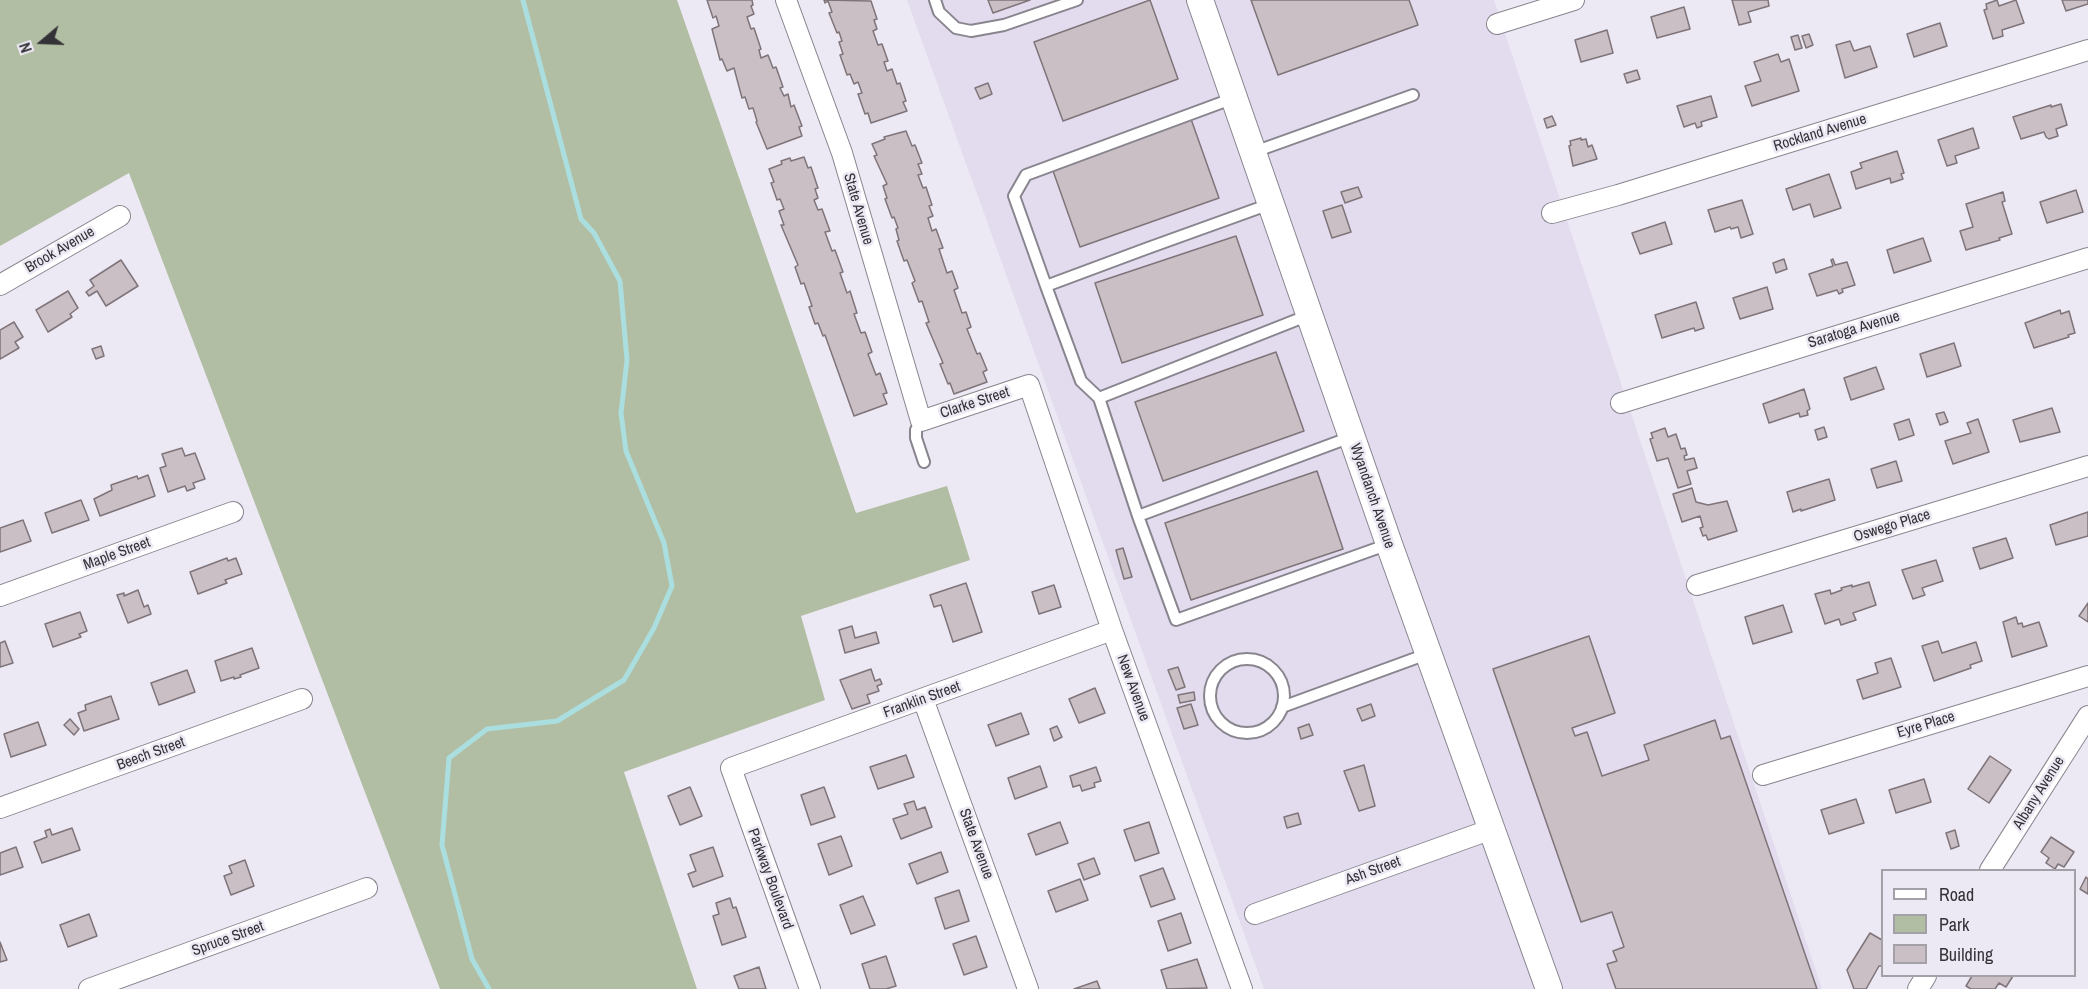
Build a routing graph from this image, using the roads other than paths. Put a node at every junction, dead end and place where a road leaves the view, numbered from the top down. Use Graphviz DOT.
graph roads {
  1 [pos="786,0"];
  2 [pos="934,0"];
  3 [pos="1077,0"];
  4 [pos="1200,0"];
  5 [pos="1574,0"];
  6 [pos="1497,24"];
  7 [pos="2088,50"];
  8 [pos="1413,95"];
  9 [pos="1235,98"];
  10 [pos="1253,153"];
  11 [pos="1270,204"];
  12 [pos="1552,213"];
  13 [pos="120,216"];
  14 [pos="2088,258"];
  15 [pos="0,285"];
  16 [pos="1046,286"];
  17 [pos="1309,315"];
  18 [pos="1029,385"];
  19 [pos="1099,398"];
  20 [pos="1621,403"];
  21 [pos="921,421"];
  22 [pos="1351,437"];
  23 [pos="924,462"];
  24 [pos="2088,466"];
  25 [pos="233,512"];
  26 [pos="1138,516"];
  27 [pos="1389,544"];
  28 [pos="1697,585"];
  29 [pos="0,596"];
  30 [pos="1112,630"];
  31 [pos="1428,654"];
  32 [pos="2088,676"];
  33 [pos="302,699"];
  34 [pos="923,699"];
  35 [pos="1282,707"];
  36 [pos="2088,716"];
  37 [pos="731,768"];
  38 [pos="1763,775"];
  39 [pos="0,808"];
  40 [pos="1492,829"];
  41 [pos="1991,869"];
  42 [pos="367,888"];
  43 [pos="1255,914"];
  44 [pos="89,989"];
  45 [pos="810,989"];
  46 [pos="1028,989"];
  47 [pos="1242,989"];
  48 [pos="1549,989"];
  1 -- 21 [label="street, State Avenue"];
  2 -- 3 [label="lane"];
  4 -- 9 [label="street, Wyandanch Avenue"];
  5 -- 6 [label="street"];
  7 -- 12 [label="street, Rockland Avenue"];
  8 -- 10 [label="lane"];
  9 -- 10 [label="street, Wyandanch Avenue"];
  9 -- 16 [label="lane"];
  10 -- 11 [label="street, Wyandanch Avenue"];
  11 -- 16 [label="lane"];
  11 -- 17 [label="street, Wyandanch Avenue"];
  13 -- 15 [label="street, Brook Avenue"];
  14 -- 20 [label="street, Saratoga Avenue"];
  16 -- 19 [label="lane"];
  17 -- 19 [label="lane"];
  17 -- 22 [label="street, Wyandanch Avenue"];
  18 -- 21 [label="street, Clarke Street"];
  18 -- 30 [label="street, New Avenue"];
  19 -- 26 [label="lane"];
  21 -- 23 [label="lane"];
  22 -- 26 [label="lane"];
  22 -- 27 [label="street, Wyandanch Avenue"];
  24 -- 28 [label="street, Oswego Place"];
  25 -- 29 [label="street, Maple Street"];
  26 -- 27 [label="lane"];
  27 -- 31 [label="street, Wyandanch Avenue"];
  30 -- 34 [label="street, Franklin Street"];
  30 -- 47 [label="street, New Avenue"];
  31 -- 35 [label="lane"];
  31 -- 40 [label="street, Wyandanch Avenue"];
  32 -- 38 [label="street, Eyre Place"];
  33 -- 39 [label="street, Beech Street"];
  34 -- 37 [label="street, Franklin Street"];
  34 -- 46 [label="street, State Avenue"];
  35 -- 35 [label="lane"];
  36 -- 41 [label="street, Albany Avenue"];
  37 -- 45 [label="street, Parkway Boulevard"];
  40 -- 43 [label="street, Ash Street"];
  40 -- 48 [label="street, Wyandanch Avenue"];
  42 -- 44 [label="street, Spruce Street"];
}
